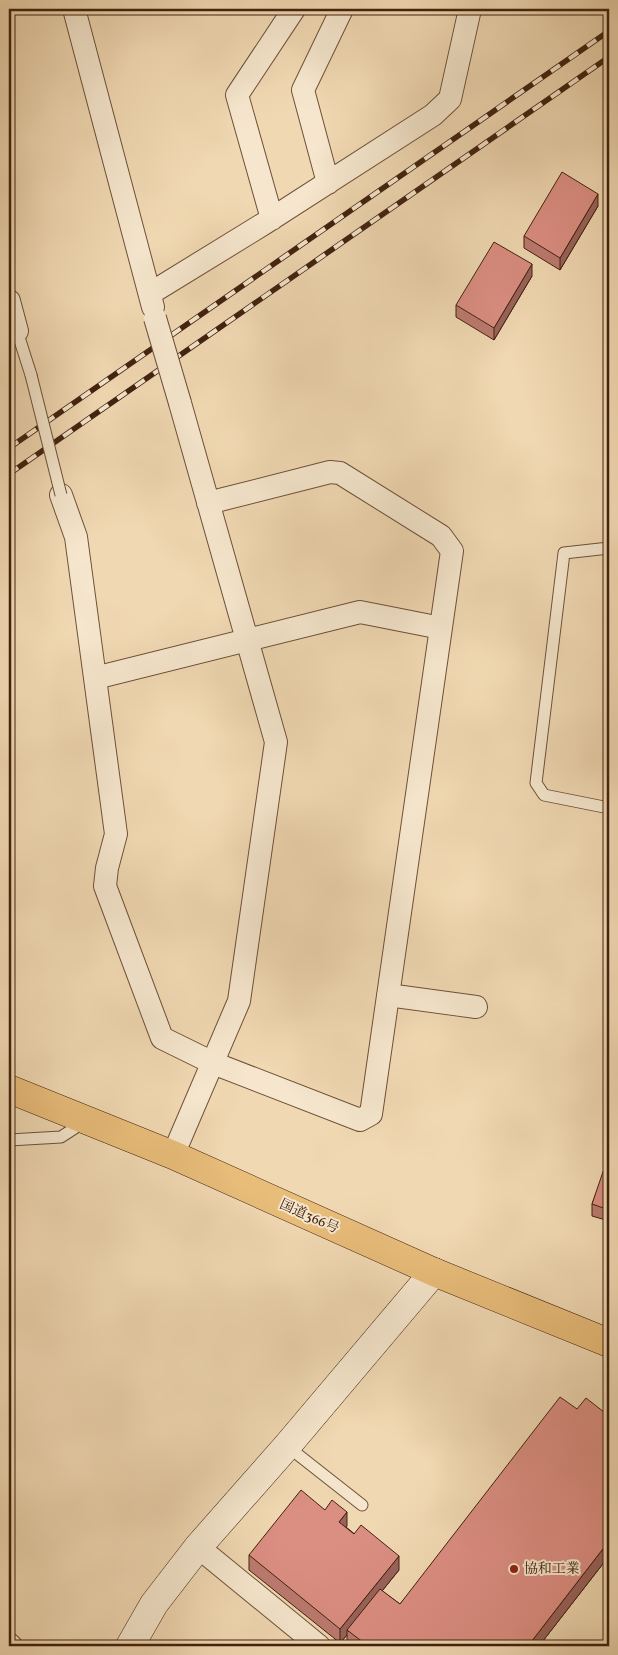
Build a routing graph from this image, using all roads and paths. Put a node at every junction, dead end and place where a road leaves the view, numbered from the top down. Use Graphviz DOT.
graph roads {
  1 [pos="74,9"];
  2 [pos="294,9"];
  3 [pos="342,9"];
  4 [pos="470,9"];
  5 [pos="328,182"];
  6 [pos="272,219"];
  7 [pos="151,293"];
  8 [pos="9,301"];
  9 [pos="13,332"];
  10 [pos="61,495"];
  11 [pos="208,503"];
  12 [pos="609,548"];
  13 [pos="441,628"];
  14 [pos="247,640"];
  15 [pos="95,678"];
  16 [pos="609,808"];
  17 [pos="388,994"];
  18 [pos="476,1008"];
  19 [pos="213,1063"];
  20 [pos="9,1089"];
  21 [pos="88,1120"];
  22 [pos="9,1140"];
  23 [pos="173,1155"];
  24 [pos="434,1272"];
  25 [pos="609,1343"];
  26 [pos="287,1446"];
  27 [pos="362,1505"];
  28 [pos="198,1547"];
  29 [pos="130,1646"];
  30 [pos="320,1646"];
  1 -- 7 [label="street"];
  2 -- 6 [label="street"];
  3 -- 5 [label="street"];
  4 -- 5 [label="street"];
  5 -- 6 [label="street"];
  6 -- 7 [label="street"];
  7 -- 11 [label="street, bridge"];
  8 -- 9 [label="street"];
  9 -- 10 [label="lane, bridge"];
  10 -- 15 [label="street"];
  11 -- 13 [label="street"];
  11 -- 14 [label="street"];
  12 -- 16 [label="lane"];
  13 -- 14 [label="street"];
  13 -- 17 [label="street"];
  14 -- 15 [label="street"];
  14 -- 19 [label="street"];
  15 -- 19 [label="street"];
  17 -- 18 [label="street"];
  17 -- 19 [label="street"];
  19 -- 23 [label="street"];
  20 -- 21 [label="highway, 国道366号"];
  21 -- 22 [label="lane"];
  21 -- 23 [label="highway, 国道366号"];
  23 -- 24 [label="highway, 国道366号"];
  24 -- 25 [label="highway, 国道366号"];
  24 -- 26 [label="street"];
  26 -- 27 [label="lane"];
  26 -- 28 [label="street"];
  28 -- 29 [label="street"];
  28 -- 30 [label="street"];
}
